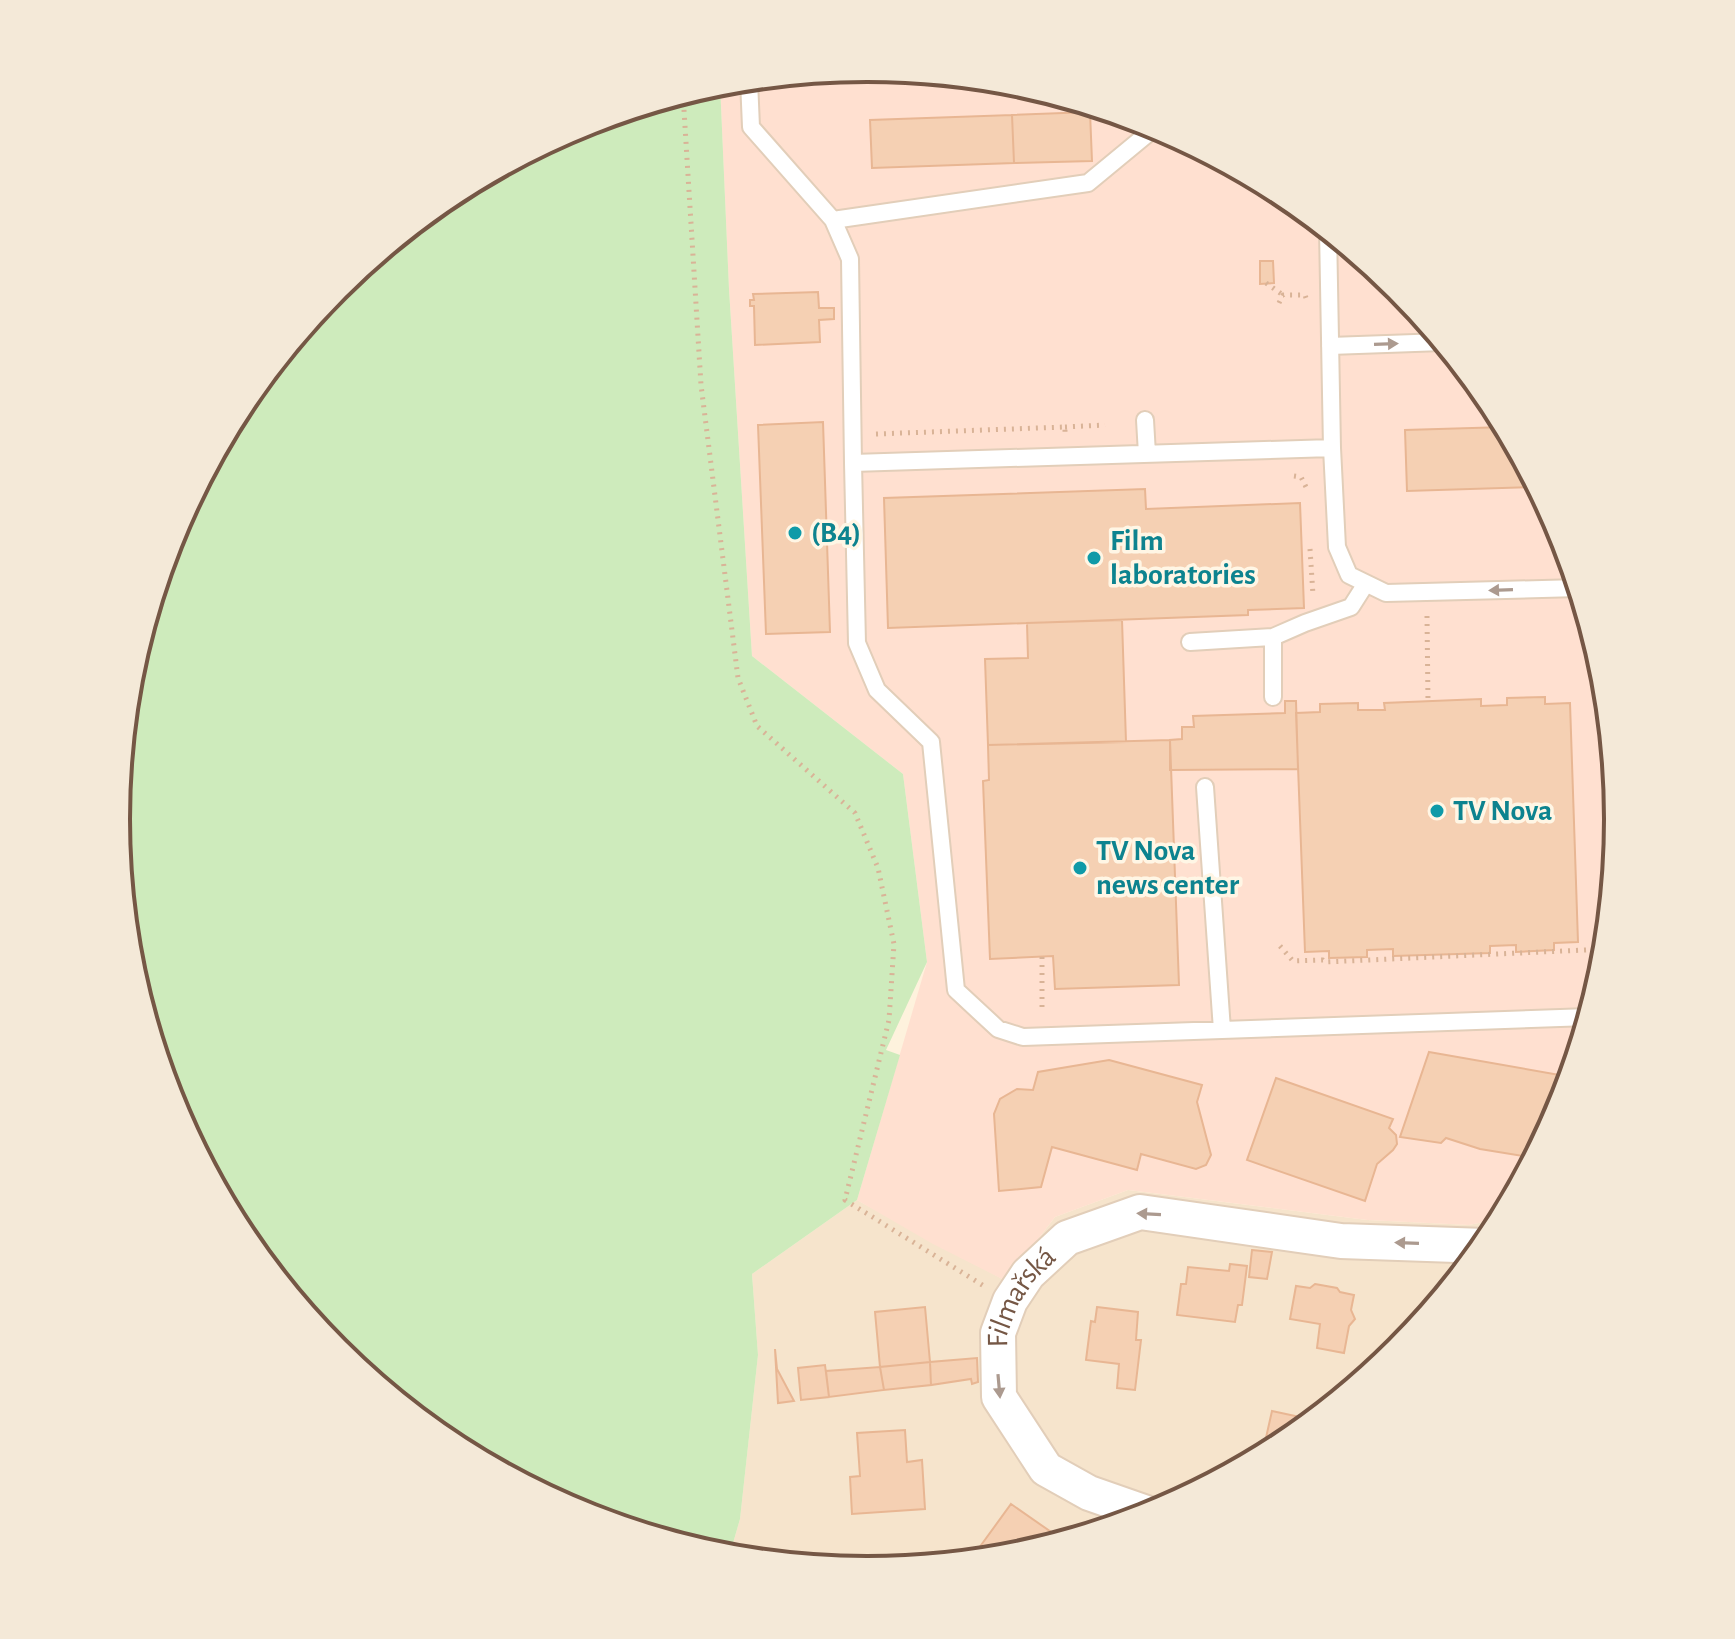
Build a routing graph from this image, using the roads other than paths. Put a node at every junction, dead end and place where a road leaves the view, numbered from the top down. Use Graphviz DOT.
graph roads {
  1 [pos="749,92"];
  2 [pos="1145,136"];
  3 [pos="833,220"];
  4 [pos="1328,244"];
  5 [pos="1430,342"];
  6 [pos="1330,346"];
  7 [pos="1145,420"];
  8 [pos="1332,448"];
  9 [pos="1147,454"];
  10 [pos="853,463"];
  11 [pos="1365,585"];
  12 [pos="1568,588"];
  13 [pos="1273,637"];
  14 [pos="1190,642"];
  15 [pos="1273,697"];
  16 [pos="1205,787"];
  17 [pos="1578,1017"];
  18 [pos="1222,1030"];
  19 [pos="1469,1245"];
  20 [pos="1132,1508"];
  1 -- 3 [label="lane"];
  2 -- 3 [label="lane"];
  3 -- 10 [label="lane"];
  4 -- 6 [label="lane"];
  6 -- 5 [label="lane, one-way"];
  6 -- 8 [label="lane"];
  7 -- 9 [label="lane"];
  8 -- 9 [label="lane"];
  8 -- 11 [label="lane"];
  9 -- 10 [label="lane"];
  10 -- 18 [label="lane"];
  12 -- 11 [label="lane, one-way"];
  11 -- 13 [label="lane"];
  13 -- 14 [label="lane"];
  13 -- 15 [label="lane"];
  16 -- 18 [label="lane"];
  17 -- 18 [label="lane"];
  19 -- 20 [label="street, Filmařská, one-way"];
}
